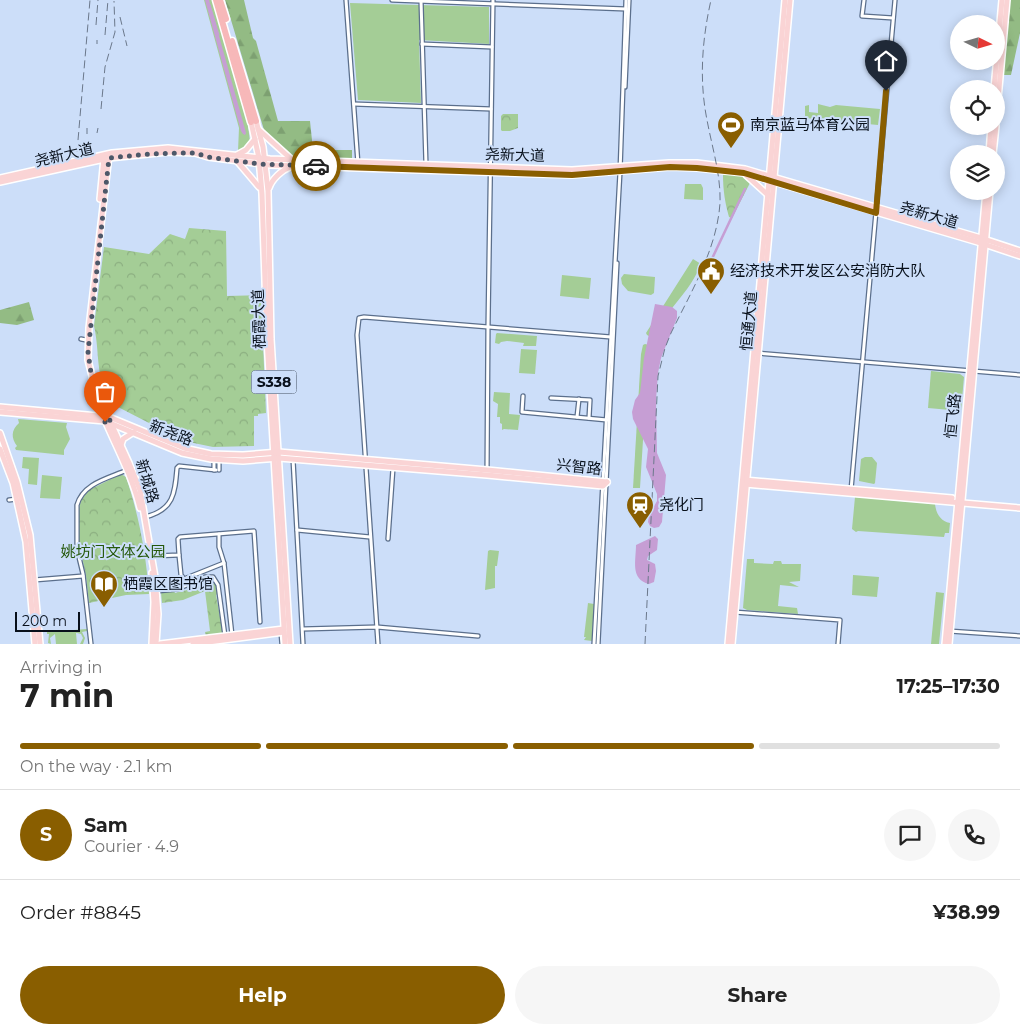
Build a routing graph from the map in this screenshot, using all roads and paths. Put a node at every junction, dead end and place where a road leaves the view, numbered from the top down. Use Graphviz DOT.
graph roads {
  1 [pos="216,0"];
  2 [pos="220,0"];
  3 [pos="346,0"];
  4 [pos="392,0"];
  5 [pos="628,0"];
  6 [pos="785,0"];
  7 [pos="790,0"];
  8 [pos="864,0"];
  9 [pos="894,0"];
  10 [pos="1002,0"];
  11 [pos="1007,0"];
  12 [pos="420,1"];
  13 [pos="492,2"];
  14 [pos="626,8"];
  15 [pos="893,18"];
  16 [pos="422,44"];
  17 [pos="492,47"];
  18 [pos="995,80"];
  19 [pos="1000,80"];
  20 [pos="354,104"];
  21 [pos="424,106"];
  22 [pos="491,109"];
  23 [pos="253,121"];
  24 [pos="258,130"];
  25 [pos="255,138"];
  26 [pos="107,157"];
  27 [pos="237,158"];
  28 [pos="262,161"];
  29 [pos="293,163"];
  30 [pos="426,164"];
  31 [pos="358,165"];
  32 [pos="490,169"];
  33 [pos="621,170"];
  34 [pos="744,173"];
  35 [pos="0,178"];
  36 [pos="772,180"];
  37 [pos="0,182"];
  38 [pos="268,191"];
  39 [pos="262,194"];
  40 [pos="768,195"];
  41 [pos="985,200"];
  42 [pos="989,200"];
  43 [pos="876,210"];
  44 [pos="983,241"];
  45 [pos="1020,251"];
  46 [pos="1020,256"];
  47 [pos="488,327"];
  48 [pos="611,337"];
  49 [pos="756,353"];
  50 [pos="863,361"];
  51 [pos="972,372"];
  52 [pos="1020,375"];
  53 [pos="523,396"];
  54 [pos="551,398"];
  55 [pos="579,399"];
  56 [pos="0,407"];
  57 [pos="0,412"];
  58 [pos="577,417"];
  59 [pos="589,418"];
  60 [pos="107,420"];
  61 [pos="606,420"];
  62 [pos="0,432"];
  63 [pos="134,432"];
  64 [pos="121,445"];
  65 [pos="0,449"];
  66 [pos="277,455"];
  67 [pos="217,459"];
  68 [pos="293,459"];
  69 [pos="366,462"];
  70 [pos="393,467"];
  71 [pos="128,470"];
  72 [pos="487,472"];
  73 [pos="745,482"];
  74 [pos="604,483"];
  75 [pos="851,491"];
  76 [pos="17,499"];
  77 [pos="9,500"];
  78 [pos="960,501"];
  79 [pos="1020,506"];
  80 [pos="145,517"];
  81 [pos="298,530"];
  82 [pos="219,534"];
  83 [pos="370,537"];
  84 [pos="388,539"];
  85 [pos="179,555"];
  86 [pos="153,556"];
  87 [pos="224,563"];
  88 [pos="83,576"];
  89 [pos="34,580"];
  90 [pos="157,591"];
  91 [pos="733,612"];
  92 [pos="260,622"];
  93 [pos="377,627"];
  94 [pos="302,629"];
  95 [pos="283,631"];
  96 [pos="948,631"];
  97 [pos="232,635"];
  98 [pos="225,636"];
  99 [pos="478,636"];
  100 [pos="1020,636"];
  101 [pos="36,644"];
  102 [pos="40,644"];
  103 [pos="91,644"];
  104 [pos="156,644"];
  105 [pos="194,644"];
  106 [pos="283,644"];
  107 [pos="290,644"];
  108 [pos="304,644"];
  109 [pos="378,644"];
  110 [pos="594,644"];
  111 [pos="598,644"];
  112 [pos="728,644"];
  113 [pos="732,644"];
  114 [pos="838,644"];
  115 [pos="945,644"];
  116 [pos="949,644"];
  1 -- 23 [label="highway, 栖霞大道 / S338"];
  2 -- 23 [label="highway, 栖霞大道 / S338"];
  3 -- 20 [label="street"];
  4 -- 12 [label="street"];
  5 -- 14 [label="street"];
  5 -- 33 [label="street"];
  6 -- 36 [label="main road, 恒通大道"];
  7 -- 36 [label="main road, 恒通大道"];
  8 -- 15 [label="street"];
  9 -- 15 [label="street"];
  10 -- 18 [label="main road"];
  11 -- 19 [label="main road"];
  12 -- 13 [label="street"];
  12 -- 16 [label="street"];
  13 -- 14 [label="street"];
  13 -- 17 [label="street"];
  14 -- 33 [label="street"];
  15 -- 43 [label="street"];
  16 -- 17 [label="street"];
  16 -- 21 [label="street"];
  17 -- 22 [label="street"];
  20 -- 21 [label="street"];
  20 -- 31 [label="street"];
  21 -- 22 [label="street"];
  21 -- 30 [label="street"];
  22 -- 32 [label="street"];
  23 -- 24 [label="main road, 栖霞大道 / S338"];
  23 -- 25 [label="main road, 栖霞大道 / S338"];
  24 -- 28 [label="main road, 栖霞大道 / S338"];
  24 -- 29 [label="main road"];
  25 -- 27 [label="main road"];
  25 -- 28 [label="main road, 栖霞大道 / S338"];
  26 -- 27 [label="main road, 尧新大道"];
  26 -- 35 [label="main road, 尧新大道"];
  26 -- 37 [label="main road, 尧新大道"];
  26 -- 60 [label="main road, 新城路"];
  26 -- 60 [label="main road, 新城路"];
  27 -- 28 [label="main road, 尧新大道"];
  27 -- 39 [label="main road"];
  28 -- 29 [label="main road, 尧新大道"];
  28 -- 38 [label="main road, 栖霞大道 / S338"];
  28 -- 39 [label="main road, 栖霞大道 / S338"];
  29 -- 31 [label="main road, 尧新大道"];
  29 -- 38 [label="main road"];
  30 -- 31 [label="main road, 尧新大道"];
  30 -- 32 [label="main road, 尧新大道"];
  31 -- 32 [label="main road, 尧新大道"];
  32 -- 33 [label="main road, 尧新大道"];
  32 -- 47 [label="street"];
  33 -- 34 [label="main road, 尧新大道"];
  33 -- 36 [label="main road, 尧新大道"];
  33 -- 48 [label="street"];
  33 -- 74 [label="street"];
  34 -- 36 [label="main road, 尧新大道"];
  34 -- 40 [label="main road"];
  36 -- 40 [label="main road, 恒通大道"];
  36 -- 43 [label="main road, 尧新大道"];
  36 -- 49 [label="main road, 恒通大道"];
  38 -- 66 [label="main road, 栖霞大道 / S338"];
  39 -- 66 [label="main road, 栖霞大道 / S338"];
  40 -- 49 [label="main road, 恒通大道"];
  41 -- 44 [label="main road, 恒飞路"];
  42 -- 44 [label="main road, 恒飞路"];
  43 -- 44 [label="main road, 尧新大道"];
  43 -- 50 [label="street"];
  44 -- 45 [label="main road, 尧新大道"];
  44 -- 46 [label="main road, 尧新大道"];
  44 -- 51 [label="main road, 恒飞路"];
  47 -- 48 [label="street"];
  47 -- 69 [label="street"];
  47 -- 72 [label="street"];
  48 -- 61 [label="street"];
  49 -- 50 [label="street"];
  49 -- 73 [label="main road, 恒通大道"];
  50 -- 51 [label="street"];
  50 -- 75 [label="street"];
  51 -- 52 [label="street"];
  51 -- 78 [label="main road, 恒飞路"];
  53 -- 58 [label="street"];
  54 -- 55 [label="street"];
  55 -- 58 [label="street"];
  55 -- 59 [label="street"];
  56 -- 60 [label="main road, 新尧路"];
  57 -- 60 [label="main road, 新尧路"];
  58 -- 59 [label="street"];
  59 -- 61 [label="street"];
  60 -- 63 [label="main road, 新尧路"];
  60 -- 64 [label="main road, 新城路"];
  60 -- 66 [label="main road, 新尧路"];
  60 -- 71 [label="main road, 新城路"];
  61 -- 74 [label="street"];
  62 -- 89 [label="main road"];
  63 -- 64 [label="main road"];
  63 -- 67 [label="main road, 新尧路"];
  64 -- 80 [label="main road, 新城路"];
  65 -- 76 [label="main road"];
  66 -- 67 [label="main road, 新尧路"];
  66 -- 68 [label="main road, 兴智路"];
  66 -- 69 [label="main road, 兴智路"];
  66 -- 95 [label="main road, 栖霞大道 / S338"];
  66 -- 107 [label="main road, 栖霞大道 / S338"];
  67 -- 80 [label="street"];
  68 -- 69 [label="main road, 兴智路"];
  68 -- 81 [label="street"];
  69 -- 70 [label="main road, 兴智路"];
  69 -- 72 [label="main road, 兴智路"];
  69 -- 83 [label="street"];
  70 -- 72 [label="main road, 兴智路"];
  70 -- 84 [label="street"];
  71 -- 88 [label="street"];
  71 -- 104 [label="main road, 新城路"];
  72 -- 74 [label="main road, 兴智路"];
  73 -- 75 [label="main road"];
  73 -- 91 [label="main road, 恒通大道"];
  74 -- 110 [label="street"];
  74 -- 111 [label="street"];
  75 -- 78 [label="main road"];
  76 -- 77 [label="street"];
  76 -- 101 [label="main road"];
  78 -- 79 [label="main road"];
  78 -- 96 [label="main road, 恒飞路"];
  80 -- 86 [label="main road, 新城路"];
  81 -- 83 [label="street"];
  81 -- 94 [label="street"];
  82 -- 85 [label="street"];
  82 -- 87 [label="street"];
  82 -- 92 [label="street"];
  83 -- 93 [label="street"];
  85 -- 86 [label="street"];
  85 -- 87 [label="street"];
  86 -- 90 [label="main road, 新城路"];
  87 -- 97 [label="street"];
  88 -- 89 [label="street"];
  88 -- 103 [label="street"];
  89 -- 102 [label="main road"];
  90 -- 98 [label="street"];
  90 -- 104 [label="main road, 新城路"];
  91 -- 112 [label="main road, 恒通大道"];
  91 -- 113 [label="main road, 恒通大道"];
  91 -- 114 [label="street"];
  93 -- 94 [label="street"];
  93 -- 99 [label="street"];
  93 -- 109 [label="street"];
  94 -- 108 [label="street"];
  95 -- 97 [label="main road"];
  95 -- 105 [label="main road"];
  95 -- 106 [label="main road, 栖霞大道 / S338"];
  96 -- 100 [label="street"];
  96 -- 115 [label="main road, 恒飞路"];
  96 -- 116 [label="main road, 恒飞路"];
  97 -- 98 [label="main road"];
  98 -- 104 [label="main road"];
}
